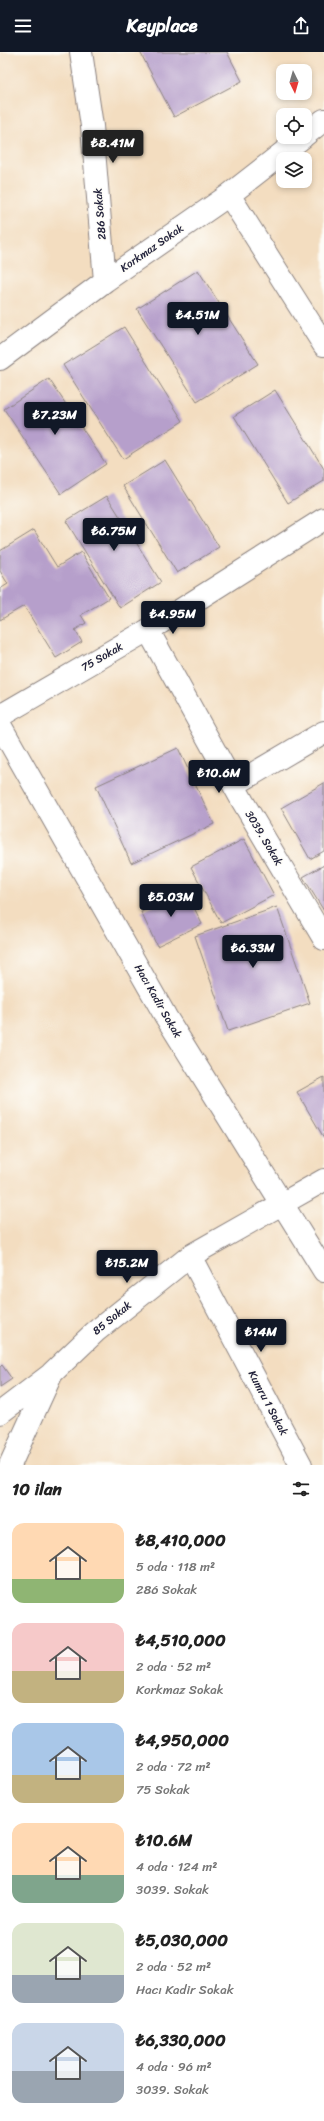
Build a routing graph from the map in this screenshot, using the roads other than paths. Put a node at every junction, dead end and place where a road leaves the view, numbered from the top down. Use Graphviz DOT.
graph roads {
  1 [pos="81,52"];
  2 [pos="324,120"];
  3 [pos="312,130"];
  4 [pos="294,144"];
  5 [pos="229,195"];
  6 [pos="105,281"];
  7 [pos="324,345"];
  8 [pos="0,359"];
  9 [pos="324,519"];
  10 [pos="148,630"];
  11 [pos="0,716"];
  12 [pos="0,725"];
  13 [pos="324,732"];
  14 [pos="234,785"];
  15 [pos="324,939"];
  16 [pos="324,1180"];
  17 [pos="283,1204"];
  18 [pos="190,1256"];
  19 [pos="324,1271"];
  20 [pos="52,1373"];
  21 [pos="0,1413"];
  22 [pos="10,1465"];
  23 [pos="301,1465"];
  1 -- 6 [label="street, 286 Sokak"];
  2 -- 3 [label="street, Korkmaz Sokak"];
  4 -- 5 [label="street, Korkmaz Sokak"];
  5 -- 6 [label="street, Korkmaz Sokak"];
  5 -- 7 [label="street"];
  6 -- 8 [label="street, Korkmaz Sokak"];
  9 -- 10 [label="street, 75 Sokak"];
  10 -- 11 [label="street, 75 Sokak"];
  10 -- 14 [label="street, 3039. Sokak"];
  12 -- 17 [label="street, Hacı Kadir Sokak"];
  13 -- 14 [label="street"];
  14 -- 15 [label="street, 3039. Sokak"];
  16 -- 17 [label="street, 85 Sokak"];
  17 -- 18 [label="street, 85 Sokak"];
  17 -- 19 [label="street, Hacı Kadir Sokak"];
  18 -- 20 [label="street, 85 Sokak"];
  18 -- 23 [label="street, Kumru 1 Sokak"];
  20 -- 21 [label="street"];
  20 -- 22 [label="street, 85 Sokak"];
}
